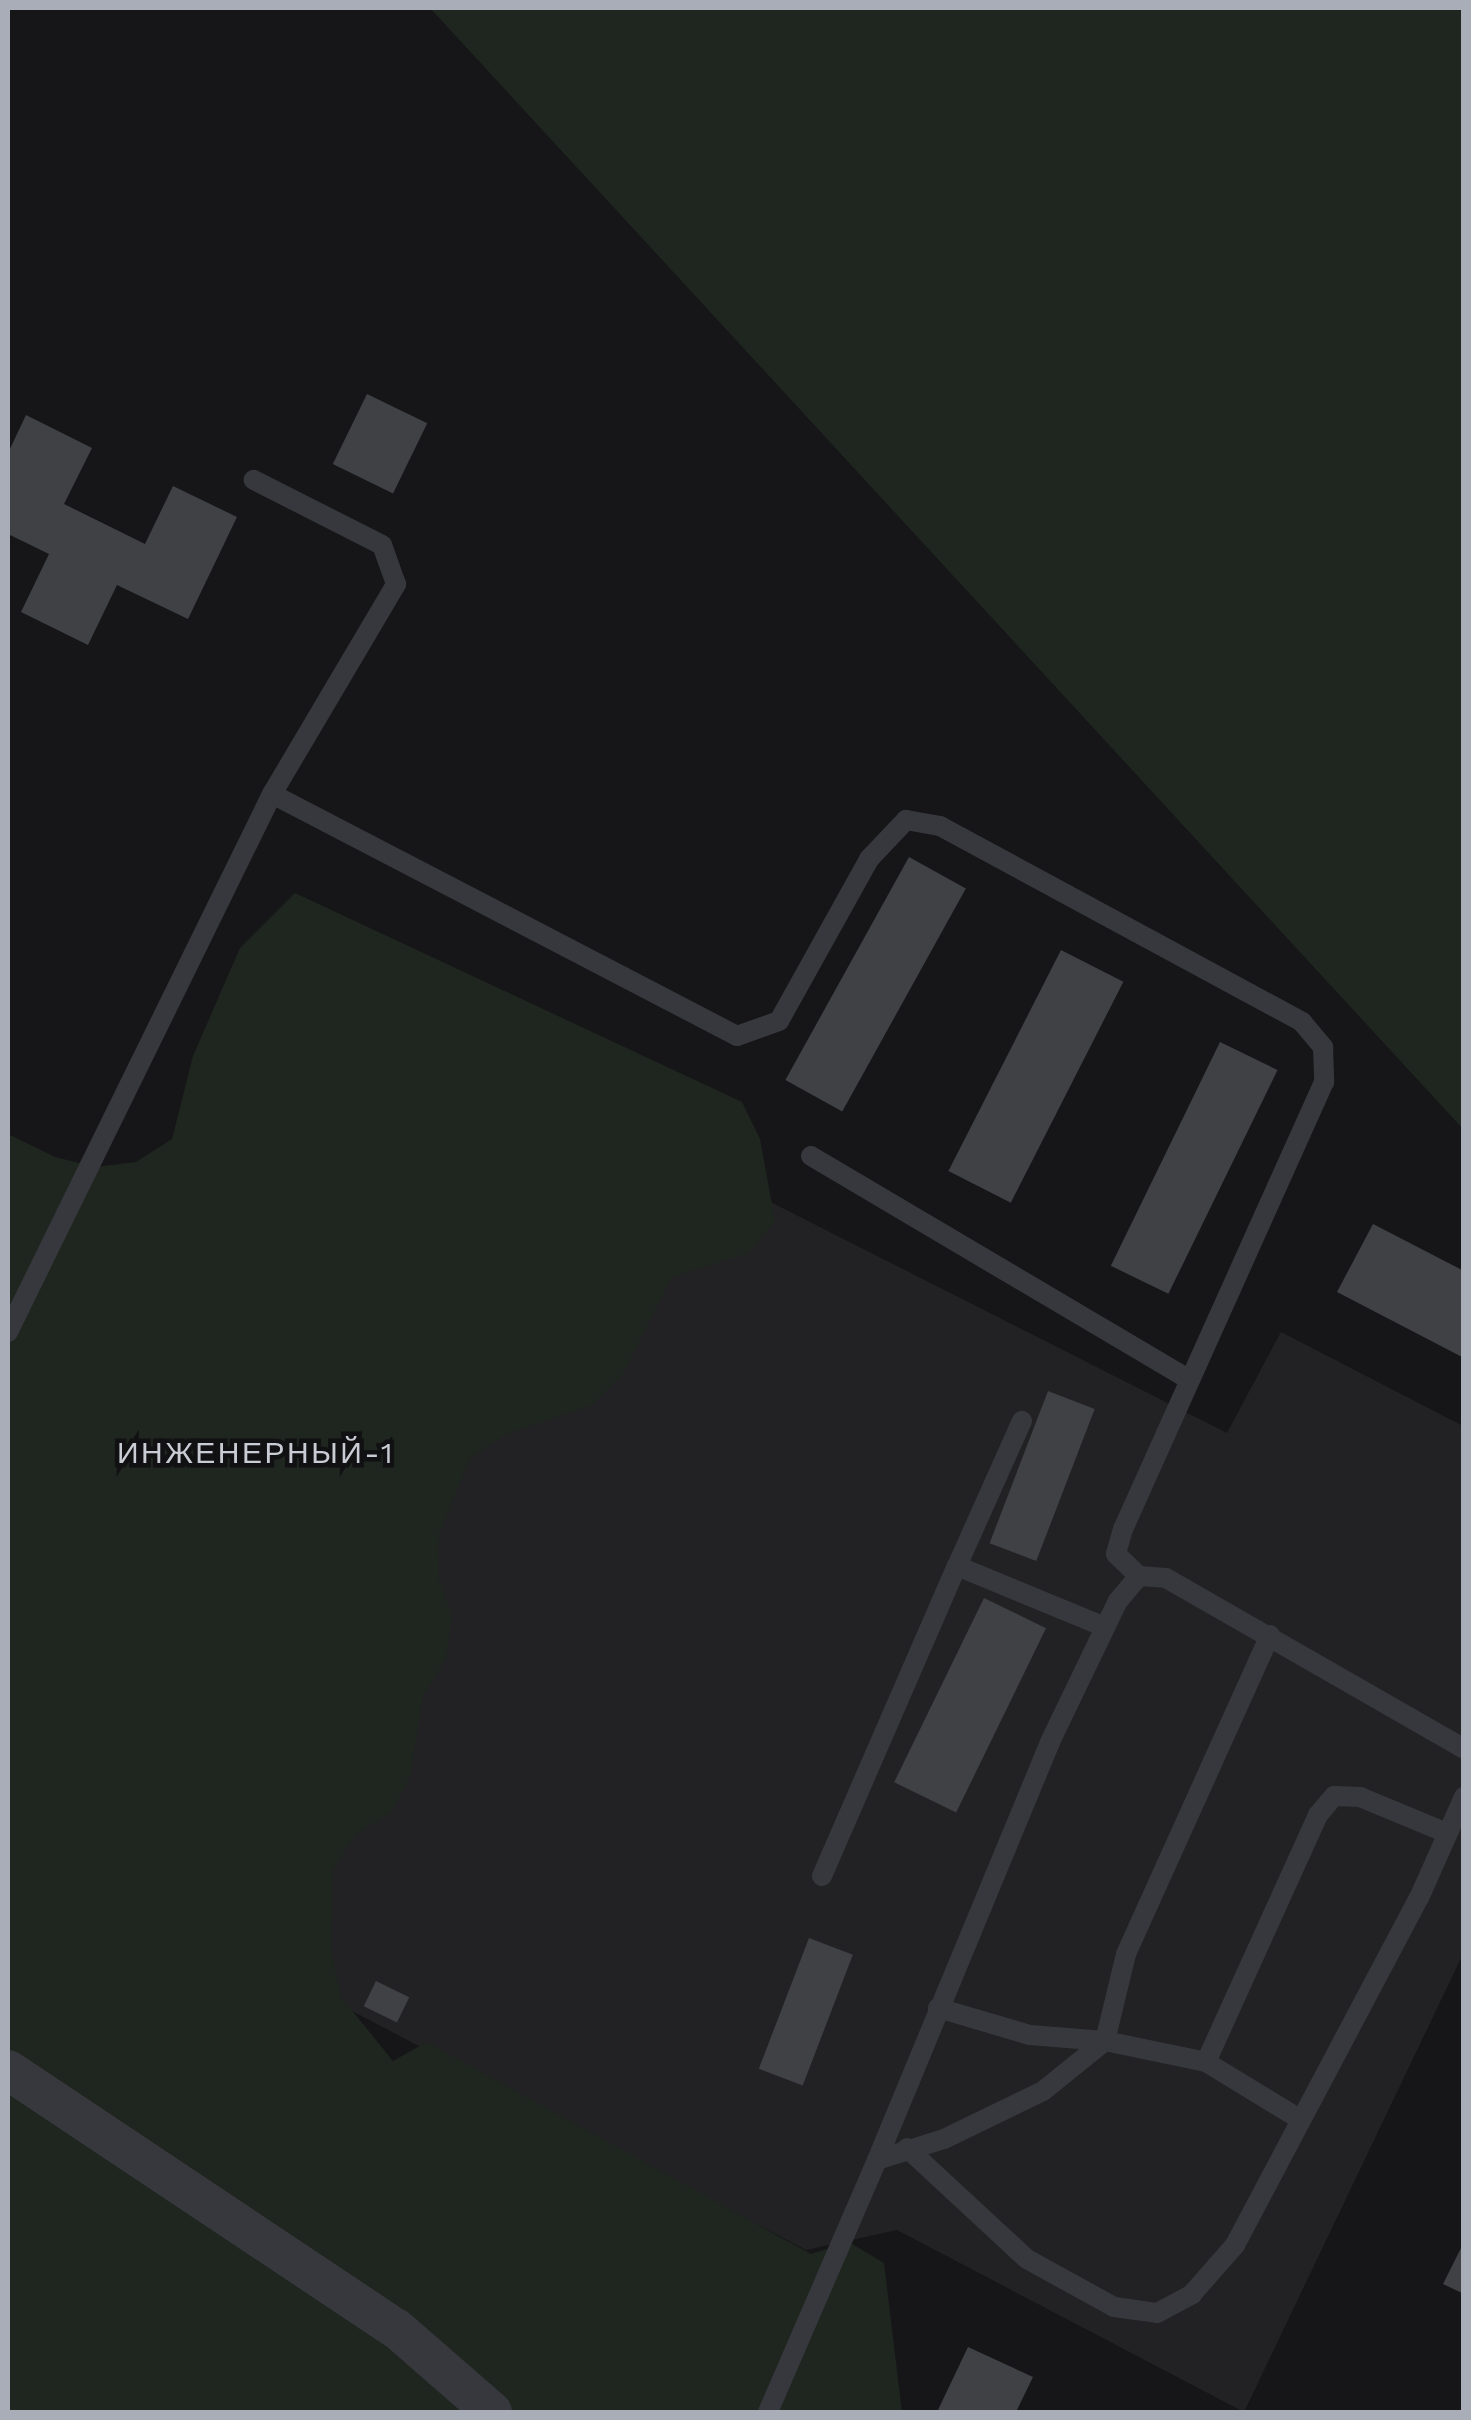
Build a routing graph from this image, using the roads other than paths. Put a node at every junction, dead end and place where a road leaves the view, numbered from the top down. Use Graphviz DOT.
graph roads {
  1 [pos="254,480"];
  2 [pos="272,794"];
  3 [pos="811,1156"];
  4 [pos="8,1332"];
  5 [pos="1190,1380"];
  6 [pos="1022,1421"];
  7 [pos="957,1566"];
  8 [pos="1140,1576"];
  9 [pos="1106,1628"];
  10 [pos="1270,1634"];
  11 [pos="1464,1749"];
  12 [pos="1464,1797"];
  13 [pos="1447,1833"];
  14 [pos="822,1876"];
  15 [pos="938,2008"];
  16 [pos="1105,2040"];
  17 [pos="1206,2062"];
  18 [pos="8,2070"];
  19 [pos="1301,2120"];
  20 [pos="907,2148"];
  21 [pos="877,2160"];
  22 [pos="492,2412"];
  23 [pos="768,2412"];
  1 -- 2 [label="lane"];
  2 -- 4 [label="lane"];
  2 -- 5 [label="lane"];
  3 -- 5 [label="lane"];
  5 -- 8 [label="lane"];
  6 -- 7 [label="lane"];
  7 -- 9 [label="lane"];
  7 -- 14 [label="lane"];
  8 -- 9 [label="lane"];
  8 -- 10 [label="lane"];
  9 -- 15 [label="lane"];
  10 -- 11 [label="lane"];
  10 -- 16 [label="lane"];
  12 -- 13 [label="lane"];
  13 -- 17 [label="lane"];
  13 -- 19 [label="lane"];
  15 -- 16 [label="lane"];
  15 -- 21 [label="lane"];
  16 -- 17 [label="lane"];
  16 -- 20 [label="lane"];
  17 -- 19 [label="lane"];
  18 -- 22 [label="street"];
  19 -- 20 [label="lane"];
  20 -- 21 [label="lane"];
  21 -- 23 [label="lane"];
}
